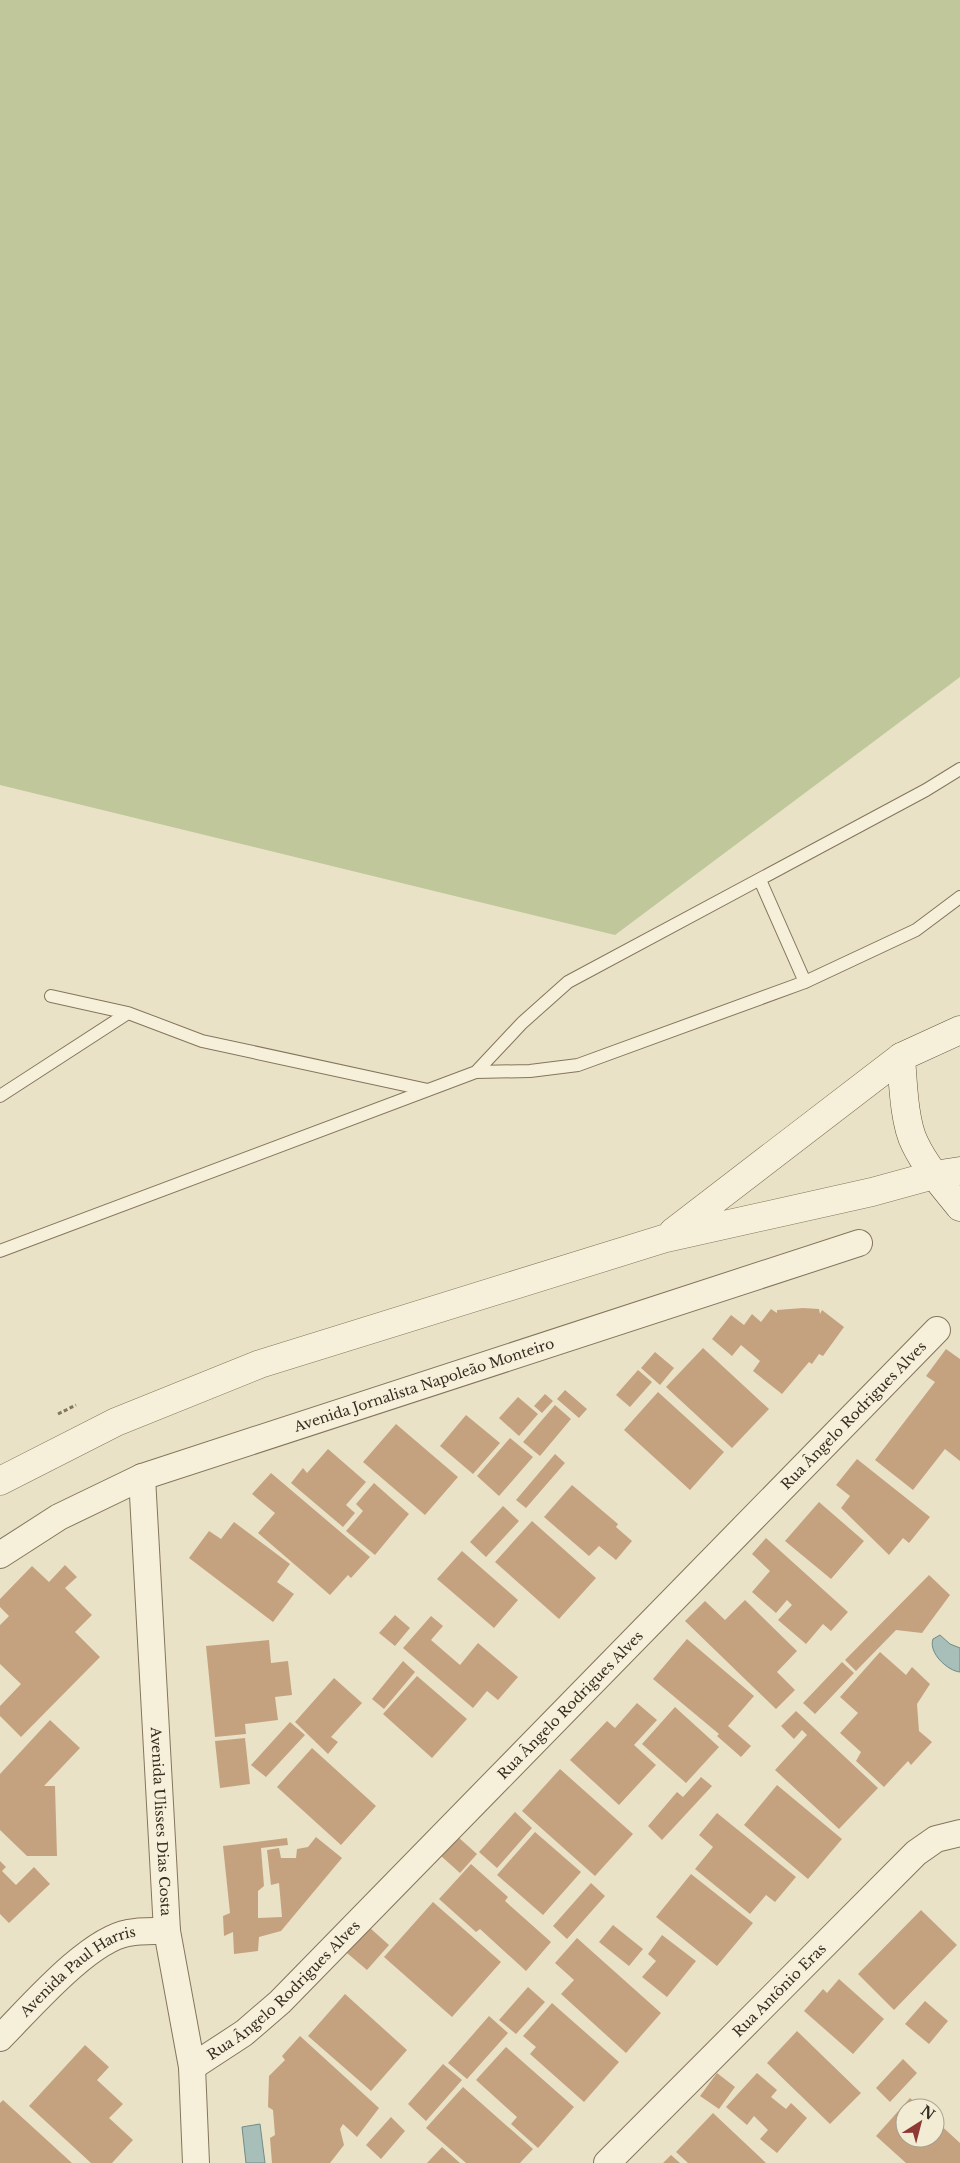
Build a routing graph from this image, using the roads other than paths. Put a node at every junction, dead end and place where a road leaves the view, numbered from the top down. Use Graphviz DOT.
graph roads {
  1 [pos="960,769"];
  2 [pos="760,880"];
  3 [pos="960,897"];
  4 [pos="805,982"];
  5 [pos="51,996"];
  6 [pos="128,1013"];
  7 [pos="960,1030"];
  8 [pos="901,1057"];
  9 [pos="476,1072"];
  10 [pos="428,1090"];
  11 [pos="0,1096"];
  12 [pos="947,1173"];
  13 [pos="960,1206"];
  14 [pos="666,1238"];
  15 [pos="859,1243"];
  16 [pos="0,1251"];
  17 [pos="937,1330"];
  18 [pos="142,1477"];
  19 [pos="0,1481"];
  20 [pos="0,1555"];
  21 [pos="960,1833"];
  22 [pos="166,1931"];
  23 [pos="0,2038"];
  24 [pos="192,2067"];
  25 [pos="196,2163"];
  26 [pos="607,2163"];
  1 -- 2 [label="lane"];
  2 -- 4 [label="lane"];
  2 -- 9 [label="lane"];
  3 -- 4 [label="lane"];
  4 -- 9 [label="lane"];
  5 -- 6 [label="lane"];
  6 -- 10 [label="lane"];
  6 -- 11 [label="lane"];
  7 -- 8 [label="street"];
  8 -- 12 [label="street"];
  8 -- 14 [label="street"];
  9 -- 10 [label="lane"];
  10 -- 16 [label="lane"];
  12 -- 13 [label="street"];
  12 -- 14 [label="street"];
  14 -- 19 [label="street"];
  15 -- 18 [label="street, Avenida Jornalista Napoleão Monteiro"];
  17 -- 24 [label="street, Rua Ângelo Rodrigues Alves"];
  18 -- 20 [label="street, Avenida Jornalista Napoleão Monteiro"];
  18 -- 22 [label="street, Avenida Ulisses Dias Costa"];
  21 -- 26 [label="street, Rua Antônio Eras"];
  22 -- 23 [label="street, Avenida Paul Harris"];
  22 -- 24 [label="street, Avenida Ulisses Dias Costa"];
  24 -- 25 [label="street, Avenida Ulisses Dias Costa"];
}
